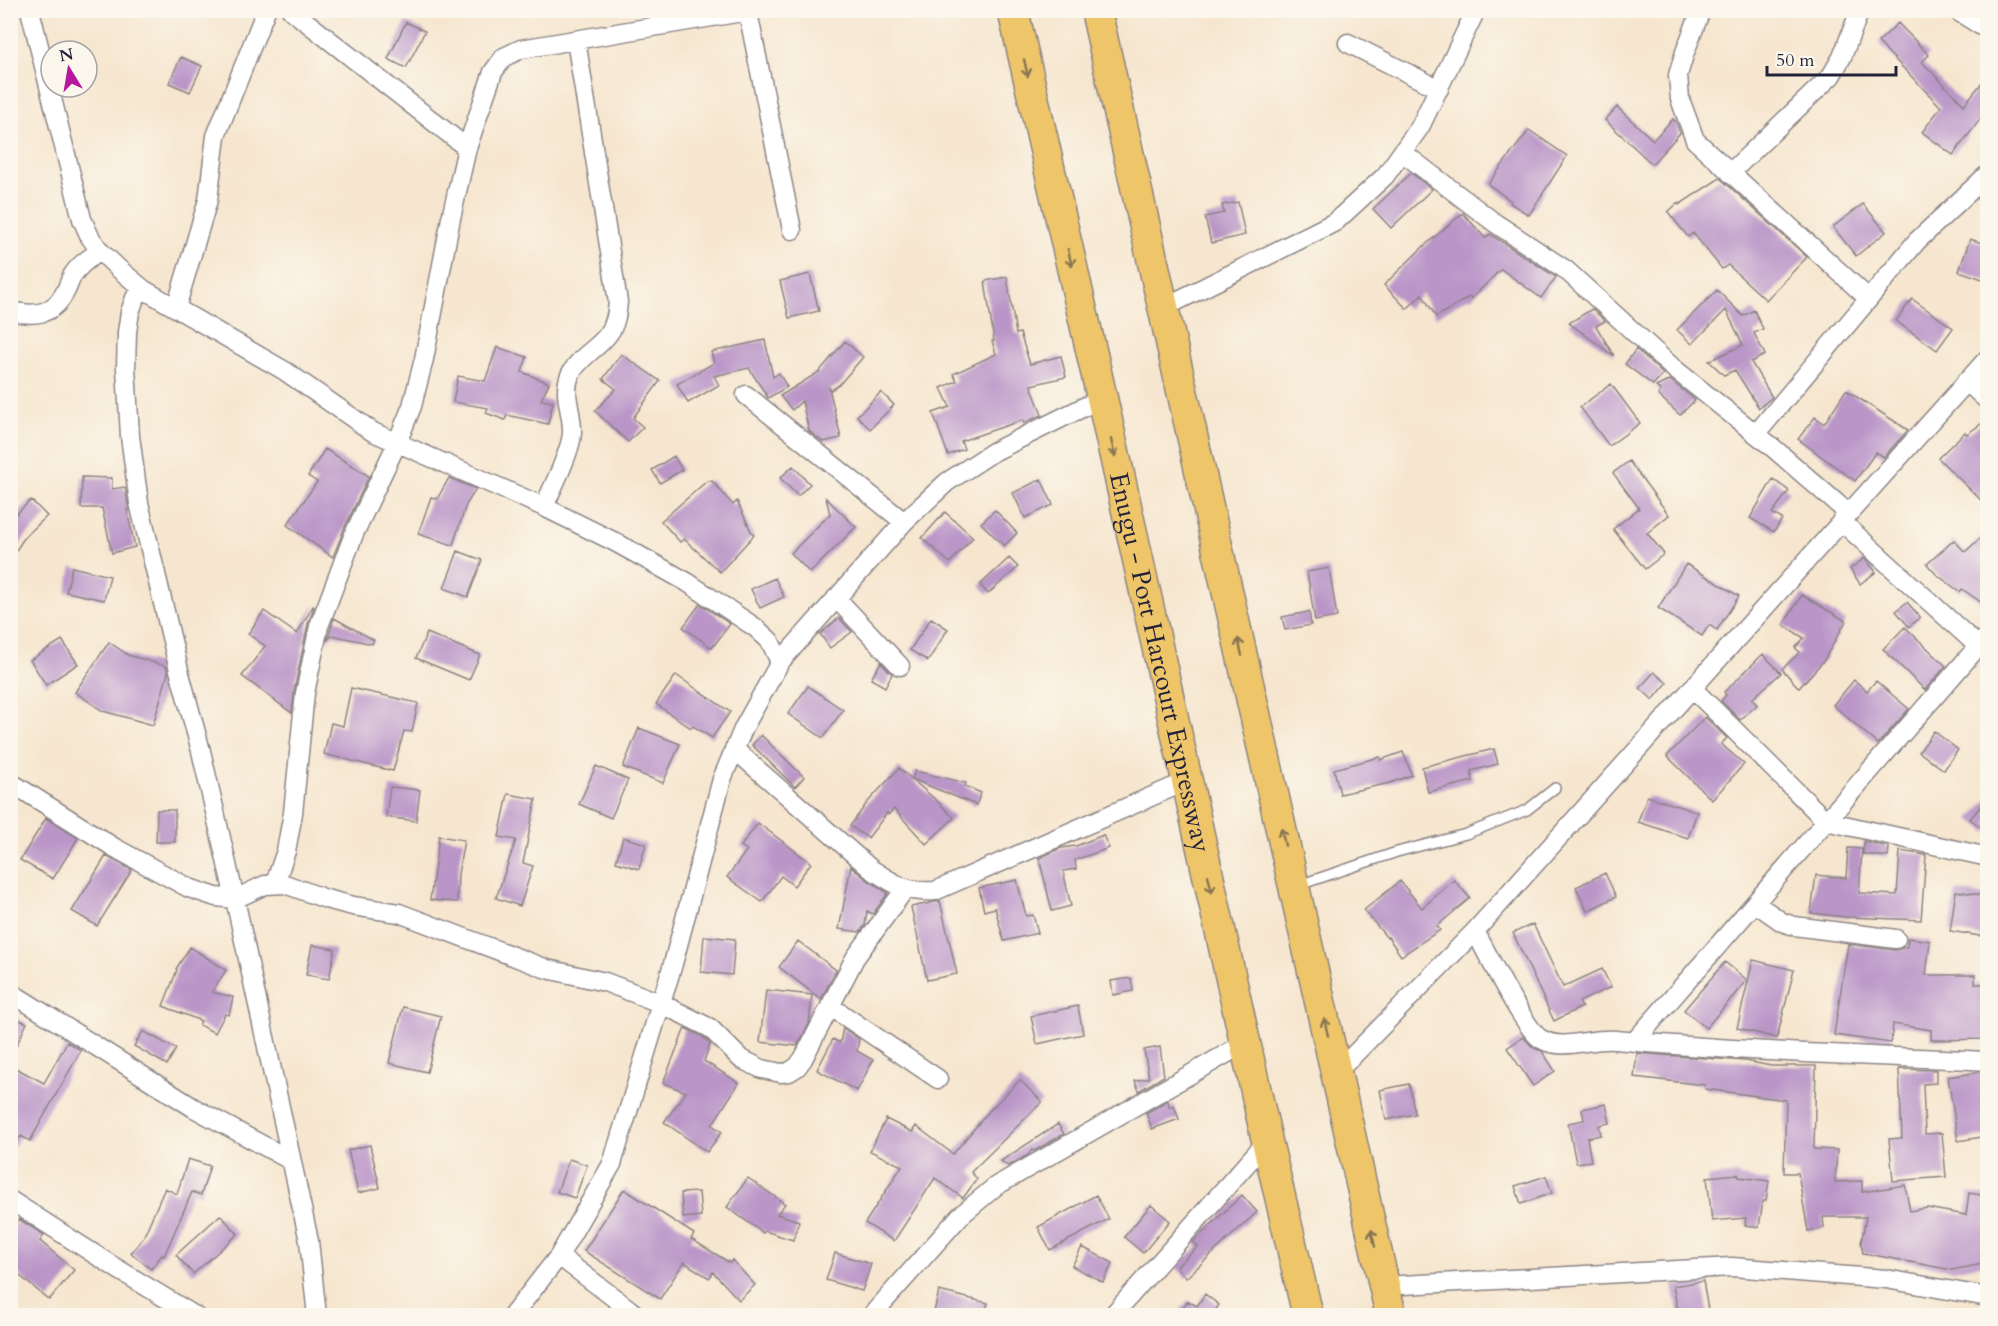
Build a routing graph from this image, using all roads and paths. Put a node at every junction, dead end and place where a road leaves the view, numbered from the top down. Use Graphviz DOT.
graph roads {
  1 [pos="30,10"];
  2 [pos="266,10"];
  3 [pos="291,10"];
  4 [pos="1013,10"];
  5 [pos="1096,10"];
  6 [pos="1476,10"];
  7 [pos="1701,10"];
  8 [pos="1860,10"];
  9 [pos="1956,10"];
  10 [pos="751,11"];
  11 [pos="1988,30"];
  12 [pos="576,40"];
  13 [pos="1348,43"];
  14 [pos="1439,89"];
  15 [pos="467,148"];
  16 [pos="1402,152"];
  17 [pos="1730,173"];
  18 [pos="1988,174"];
  19 [pos="792,230"];
  20 [pos="100,250"];
  21 [pos="143,289"];
  22 [pos="1869,299"];
  23 [pos="176,308"];
  24 [pos="1163,308"];
  25 [pos="10,311"];
  26 [pos="1988,358"];
  27 [pos="1966,381"];
  28 [pos="746,395"];
  29 [pos="1102,398"];
  30 [pos="1988,401"];
  31 [pos="1756,434"];
  32 [pos="397,443"];
  33 [pos="544,507"];
  34 [pos="1844,517"];
  35 [pos="904,522"];
  36 [pos="836,598"];
  37 [pos="1983,640"];
  38 [pos="780,662"];
  39 [pos="900,666"];
  40 [pos="1692,688"];
  41 [pos="734,749"];
  42 [pos="1187,781"];
  43 [pos="10,782"];
  44 [pos="1555,788"];
  45 [pos="1826,821"];
  46 [pos="1988,857"];
  47 [pos="275,883"];
  48 [pos="1294,887"];
  49 [pos="905,889"];
  50 [pos="235,899"];
  51 [pos="1755,903"];
  52 [pos="1475,931"];
  53 [pos="1896,939"];
  54 [pos="10,992"];
  55 [pos="660,1002"];
  56 [pos="830,1006"];
  57 [pos="1634,1042"];
  58 [pos="1245,1043"];
  59 [pos="1988,1061"];
  60 [pos="1336,1073"];
  61 [pos="938,1079"];
  62 [pos="1267,1141"];
  63 [pos="290,1160"];
  64 [pos="10,1200"];
  65 [pos="559,1257"];
  66 [pos="1384,1286"];
  67 [pos="1988,1297"];
  68 [pos="630,1313"];
  69 [pos="195,1316"];
  70 [pos="317,1316"];
  71 [pos="512,1316"];
  72 [pos="871,1316"];
  73 [pos="1112,1316"];
  74 [pos="1308,1316"];
  75 [pos="1391,1316"];
  1 -- 20 [label="street"];
  2 -- 23 [label="street"];
  3 -- 15 [label="street"];
  4 -- 29 [label="highway, Enugu - Port Harcourt Expressway, one-way"];
  5 -- 24 [label="highway"];
  6 -- 14 [label="street"];
  7 -- 17 [label="street"];
  8 -- 17 [label="street"];
  9 -- 11 [label="street"];
  10 -- 12 [label="street"];
  10 -- 19 [label="street"];
  12 -- 15 [label="street"];
  12 -- 33 [label="street"];
  13 -- 14 [label="street"];
  14 -- 16 [label="street"];
  15 -- 32 [label="street"];
  16 -- 24 [label="street"];
  16 -- 31 [label="street"];
  17 -- 22 [label="street"];
  18 -- 22 [label="street"];
  20 -- 21 [label="street"];
  20 -- 25 [label="street"];
  21 -- 23 [label="street"];
  21 -- 50 [label="street"];
  22 -- 31 [label="street"];
  23 -- 32 [label="street"];
  48 -- 24 [label="highway, one-way"];
  26 -- 27 [label="street"];
  27 -- 30 [label="street"];
  27 -- 34 [label="street"];
  28 -- 35 [label="street"];
  29 -- 35 [label="street"];
  29 -- 42 [label="highway, Enugu - Port Harcourt Expressway, one-way"];
  31 -- 34 [label="street"];
  32 -- 33 [label="street"];
  32 -- 47 [label="street"];
  33 -- 38 [label="street"];
  34 -- 37 [label="street"];
  34 -- 40 [label="street"];
  35 -- 36 [label="street"];
  36 -- 38 [label="street"];
  36 -- 39 [label="street"];
  37 -- 45 [label="street"];
  38 -- 41 [label="street"];
  40 -- 45 [label="street"];
  40 -- 52 [label="street"];
  41 -- 49 [label="street"];
  41 -- 55 [label="street"];
  42 -- 49 [label="street"];
  42 -- 58 [label="highway, Enugu - Port Harcourt Expressway, one-way"];
  43 -- 50 [label="street"];
  44 -- 48 [label="lane"];
  45 -- 46 [label="street"];
  45 -- 51 [label="street"];
  47 -- 50 [label="street"];
  47 -- 55 [label="street"];
  60 -- 48 [label="highway, one-way"];
  49 -- 56 [label="street"];
  50 -- 63 [label="street"];
  51 -- 53 [label="street"];
  51 -- 57 [label="street"];
  52 -- 57 [label="street"];
  52 -- 60 [label="street"];
  54 -- 63 [label="street"];
  55 -- 56 [label="street"];
  55 -- 65 [label="street"];
  56 -- 61 [label="street"];
  57 -- 59 [label="street"];
  58 -- 62 [label="highway, Enugu - Port Harcourt Expressway"];
  58 -- 72 [label="street"];
  66 -- 60 [label="highway, one-way"];
  62 -- 73 [label="street"];
  62 -- 74 [label="highway, Enugu - Port Harcourt Expressway"];
  63 -- 70 [label="street"];
  64 -- 69 [label="street"];
  65 -- 68 [label="street"];
  65 -- 71 [label="street"];
  66 -- 67 [label="street"];
  66 -- 75 [label="highway"];
}
